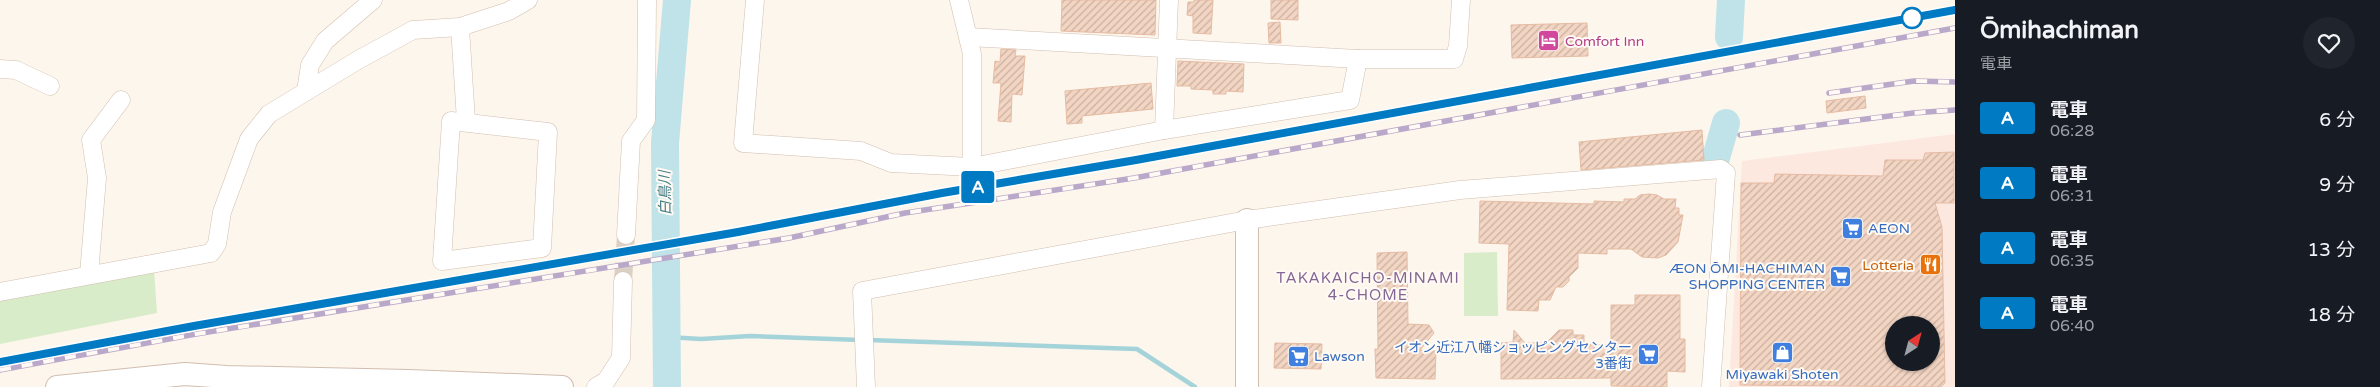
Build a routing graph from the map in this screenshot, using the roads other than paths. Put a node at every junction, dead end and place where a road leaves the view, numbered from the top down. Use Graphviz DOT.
graph roads {
  1 [pos="373,0"];
  2 [pos="528,0"];
  3 [pos="647,0"];
  4 [pos="754,0"];
  5 [pos="959,0"];
  6 [pos="1169,0"];
  7 [pos="1462,0"];
  8 [pos="460,27"];
  9 [pos="969,36"];
  10 [pos="1168,48"];
  11 [pos="1358,59"];
  12 [pos="0,69"];
  13 [pos="50,86"];
  14 [pos="306,91"];
  15 [pos="121,100"];
  16 [pos="466,121"];
  17 [pos="1164,130"];
  18 [pos="972,167"];
  19 [pos="1247,220"];
  20 [pos="626,235"];
  21 [pos="90,274"];
  22 [pos="623,281"];
  23 [pos="0,292"];
  24 [pos="146,382"];
  25 [pos="226,382"];
  26 [pos="409,384"];
  27 [pos="488,385"];
  28 [pos="57,387"];
  29 [pos="562,387"];
  30 [pos="596,387"];
  31 [pos="866,387"];
  32 [pos="1247,387"];
  33 [pos="1711,387"];
  1 -- 14 [label="street"];
  2 -- 8 [label="street"];
  3 -- 20 [label="street"];
  4 -- 18 [label="street"];
  5 -- 9 [label="street"];
  6 -- 10 [label="street"];
  7 -- 11 [label="street"];
  8 -- 14 [label="street"];
  8 -- 16 [label="street"];
  9 -- 10 [label="street"];
  9 -- 18 [label="street"];
  10 -- 11 [label="street"];
  10 -- 17 [label="street"];
  11 -- 17 [label="street"];
  12 -- 13 [label="street"];
  14 -- 21 [label="street"];
  15 -- 21 [label="street"];
  16 -- 16 [label="street"];
  17 -- 18 [label="street"];
  19 -- 31 [label="street"];
  19 -- 32 [label="street"];
  19 -- 33 [label="street"];
  21 -- 23 [label="street"];
  22 -- 30 [label="street"];
  24 -- 25 [label="street"];
  24 -- 28 [label="street"];
  25 -- 26 [label="street"];
  26 -- 27 [label="street"];
  27 -- 29 [label="street"];
}
